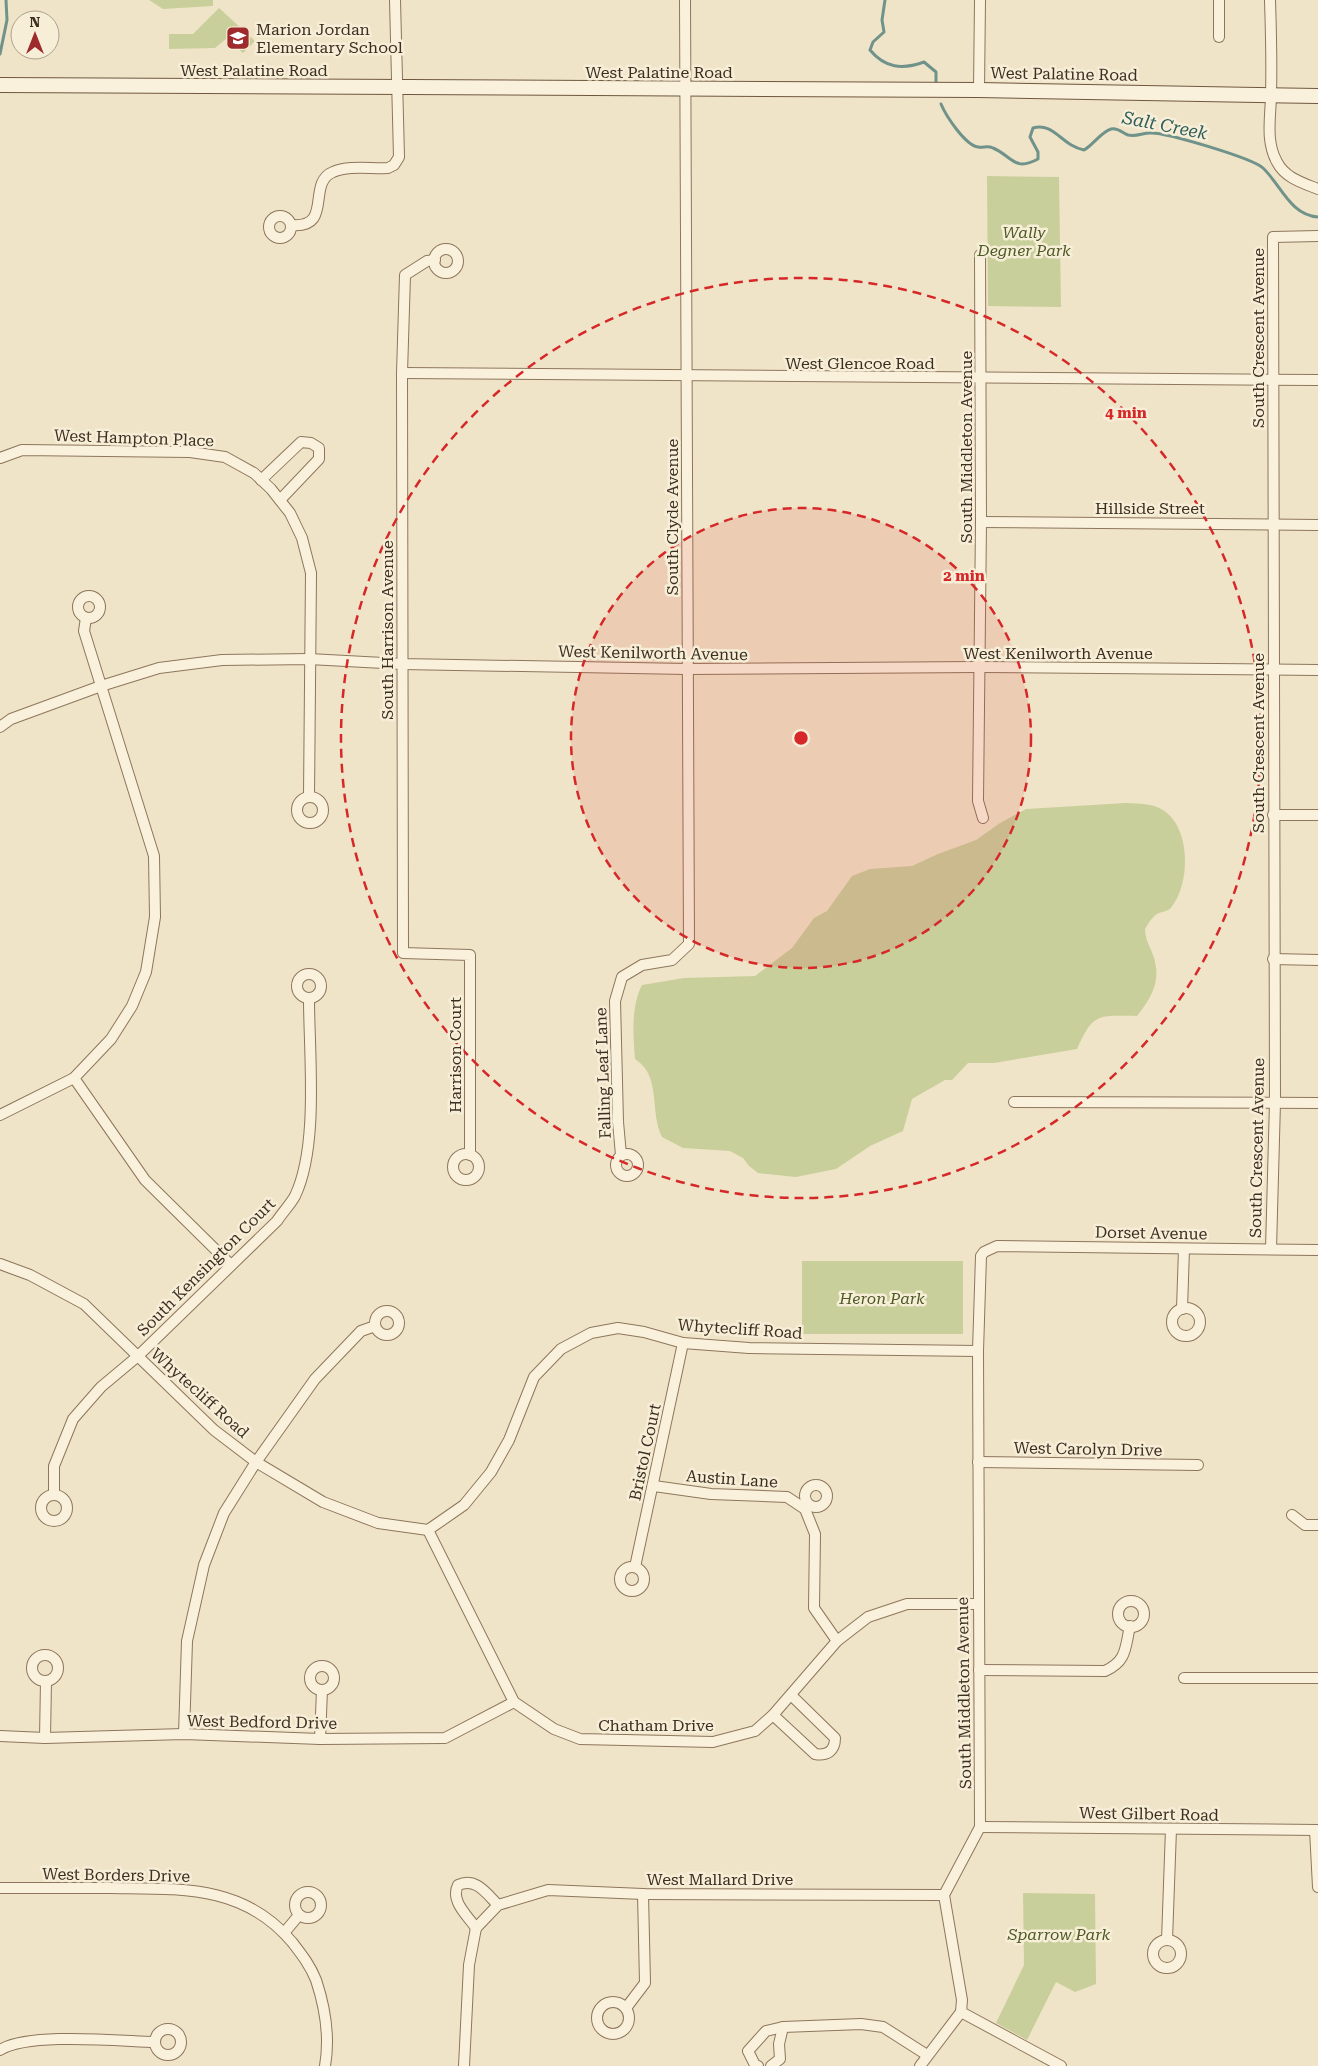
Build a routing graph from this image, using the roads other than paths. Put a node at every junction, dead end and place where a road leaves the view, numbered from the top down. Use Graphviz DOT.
graph roads {
  1 [pos="395,0"];
  2 [pos="685,0"];
  3 [pos="980,0"];
  4 [pos="1219,0"];
  5 [pos="1270,0"];
  6 [pos="1219,37"];
  7 [pos="0,85"];
  8 [pos="398,88"];
  9 [pos="685,89"];
  10 [pos="979,90"];
  11 [pos="1272,95"];
  12 [pos="1318,96"];
  13 [pos="1318,189"];
  14 [pos="291,226"];
  15 [pos="1318,236"];
  16 [pos="980,256"];
  17 [pos="435,260"];
  18 [pos="402,373"];
  19 [pos="686,377"];
  20 [pos="982,378"];
  21 [pos="1272,380"];
  22 [pos="1318,380"];
  23 [pos="0,458"];
  24 [pos="261,480"];
  25 [pos="280,500"];
  26 [pos="981,522"];
  27 [pos="1273,524"];
  28 [pos="1318,525"];
  29 [pos="86,618"];
  30 [pos="309,659"];
  31 [pos="402,664"];
  32 [pos="979,667"];
  33 [pos="687,669"];
  34 [pos="1273,670"];
  35 [pos="1318,670"];
  36 [pos="101,686"];
  37 [pos="0,727"];
  38 [pos="309,797"];
  39 [pos="1273,814"];
  40 [pos="1318,815"];
  41 [pos="984,818"];
  42 [pos="689,944"];
  43 [pos="470,956"];
  44 [pos="1273,960"];
  45 [pos="1318,960"];
  46 [pos="309,999"];
  47 [pos="74,1078"];
  48 [pos="1014,1102"];
  49 [pos="1275,1102"];
  50 [pos="1318,1103"];
  51 [pos="0,1115"];
  52 [pos="470,1155"];
  53 [pos="621,1156"];
  54 [pos="1271,1249"];
  55 [pos="1184,1250"];
  56 [pos="1318,1250"];
  57 [pos="984,1252"];
  58 [pos="0,1264"];
  59 [pos="231,1265"];
  60 [pos="1182,1308"];
  61 [pos="375,1326"];
  62 [pos="683,1343"];
  63 [pos="978,1350"];
  64 [pos="138,1356"];
  65 [pos="256,1462"];
  66 [pos="978,1462"];
  67 [pos="1198,1465"];
  68 [pos="654,1486"];
  69 [pos="54,1495"];
  70 [pos="1292,1515"];
  71 [pos="1318,1525"];
  72 [pos="428,1530"];
  73 [pos="635,1567"];
  74 [pos="978,1604"];
  75 [pos="1130,1626"];
  76 [pos="837,1642"];
  77 [pos="979,1670"];
  78 [pos="1184,1678"];
  79 [pos="1318,1678"];
  80 [pos="46,1681"];
  81 [pos="322,1690"];
  82 [pos="791,1695"];
  83 [pos="514,1702"];
  84 [pos="773,1715"];
  85 [pos="184,1734"];
  86 [pos="0,1736"];
  87 [pos="45,1738"];
  88 [pos="320,1739"];
  89 [pos="980,1827"];
  90 [pos="1171,1829"];
  91 [pos="1316,1830"];
  92 [pos="1318,1887"];
  93 [pos="0,1888"];
  94 [pos="643,1894"];
  95 [pos="944,1895"];
  96 [pos="498,1905"];
  97 [pos="299,1915"];
  98 [pos="476,1928"];
  99 [pos="284,1933"];
  100 [pos="1167,1940"];
  101 [pos="626,2008"];
  102 [pos="961,2012"];
  103 [pos="783,2027"];
  104 [pos="155,2042"];
  105 [pos="0,2050"];
  106 [pos="927,2055"];
  107 [pos="325,2066"];
  108 [pos="464,2066"];
  109 [pos="758,2066"];
  110 [pos="771,2066"];
  111 [pos="920,2066"];
  112 [pos="1060,2066"];
  1 -- 8 [label="street"];
  2 -- 9 [label="street, South Clyde Avenue"];
  3 -- 10 [label="street"];
  4 -- 6 [label="street"];
  5 -- 11 [label="street"];
  7 -- 8 [label="main road, West Palatine Road"];
  8 -- 9 [label="main road, West Palatine Road"];
  8 -- 14 [label="street"];
  9 -- 10 [label="main road, West Palatine Road"];
  9 -- 19 [label="street, South Clyde Avenue"];
  10 -- 11 [label="main road, West Palatine Road"];
  11 -- 12 [label="main road, West Palatine Road"];
  11 -- 13 [label="street"];
  15 -- 21 [label="street, South Crescent Avenue"];
  16 -- 20 [label="street, South Middleton Avenue"];
  17 -- 18 [label="street, South Harrison Avenue"];
  18 -- 19 [label="street, West Glencoe Road"];
  18 -- 31 [label="street, South Harrison Avenue"];
  19 -- 20 [label="street, West Glencoe Road"];
  19 -- 33 [label="street, South Clyde Avenue"];
  20 -- 21 [label="street, West Glencoe Road"];
  20 -- 26 [label="street, South Middleton Avenue"];
  21 -- 22 [label="street, West Glencoe Road"];
  21 -- 27 [label="street, South Crescent Avenue"];
  23 -- 24 [label="street, West Hampton Place"];
  24 -- 25 [label="street, West Hampton Place"];
  24 -- 25 [label="street"];
  25 -- 30 [label="street, West Hampton Place"];
  26 -- 27 [label="street, Hillside Street"];
  26 -- 32 [label="street, South Middleton Avenue"];
  27 -- 28 [label="street, Hillside Street"];
  27 -- 34 [label="street, South Crescent Avenue"];
  29 -- 36 [label="street"];
  30 -- 31 [label="street, West Kenilworth Avenue"];
  30 -- 36 [label="street, West Kenilworth Avenue"];
  30 -- 38 [label="street, West Hampton Place"];
  31 -- 33 [label="street, West Kenilworth Avenue"];
  31 -- 43 [label="street, South Harrison Avenue"];
  32 -- 33 [label="street, West Kenilworth Avenue"];
  32 -- 34 [label="street, West Kenilworth Avenue"];
  32 -- 41 [label="street, South Middleton Avenue"];
  33 -- 42 [label="street, South Clyde Avenue"];
  34 -- 35 [label="street, West Kenilworth Avenue"];
  34 -- 39 [label="street, South Crescent Avenue"];
  36 -- 37 [label="street, West Kenilworth Avenue"];
  36 -- 47 [label="street"];
  39 -- 40 [label="street"];
  39 -- 44 [label="street, South Crescent Avenue"];
  42 -- 53 [label="street, Falling Leaf Lane"];
  43 -- 52 [label="street, Harrison Court"];
  44 -- 45 [label="street"];
  44 -- 49 [label="street, South Crescent Avenue"];
  46 -- 59 [label="street, South Kensington Court"];
  47 -- 51 [label="street"];
  47 -- 59 [label="street"];
  48 -- 49 [label="street"];
  49 -- 50 [label="street"];
  49 -- 54 [label="street, South Crescent Avenue"];
  54 -- 55 [label="street, Dorset Avenue"];
  54 -- 56 [label="street, Dorset Avenue"];
  55 -- 57 [label="street, Dorset Avenue"];
  55 -- 60 [label="street"];
  57 -- 63 [label="street, South Middleton Avenue"];
  58 -- 64 [label="street, Whytecliff Road"];
  59 -- 64 [label="street, South Kensington Court"];
  61 -- 65 [label="street"];
  62 -- 63 [label="street, Whytecliff Road"];
  62 -- 68 [label="street, Bristol Court"];
  62 -- 72 [label="street, Whytecliff Road"];
  63 -- 66 [label="street, South Middleton Avenue"];
  64 -- 65 [label="street, Whytecliff Road"];
  64 -- 69 [label="street, South Kensington Court"];
  65 -- 72 [label="street, Whytecliff Road"];
  65 -- 85 [label="street"];
  66 -- 67 [label="street, West Carolyn Drive"];
  66 -- 74 [label="street, South Middleton Avenue"];
  68 -- 73 [label="street, Bristol Court"];
  68 -- 76 [label="street, Austin Lane"];
  70 -- 71 [label="street"];
  72 -- 83 [label="street, Chatham Drive"];
  74 -- 76 [label="street, Chatham Drive"];
  74 -- 77 [label="street, South Middleton Avenue"];
  75 -- 77 [label="street"];
  76 -- 82 [label="street, Chatham Drive"];
  77 -- 89 [label="street, South Middleton Avenue"];
  78 -- 79 [label="street"];
  80 -- 87 [label="street"];
  81 -- 88 [label="street"];
  82 -- 84 [label="street, Chatham Drive"];
  82 -- 84 [label="street"];
  83 -- 84 [label="street, Chatham Drive"];
  83 -- 88 [label="street, West Bedford Drive"];
  85 -- 87 [label="street, West Bedford Drive"];
  85 -- 88 [label="street, West Bedford Drive"];
  86 -- 87 [label="street, West Bedford Drive"];
  89 -- 90 [label="street, West Gilbert Road"];
  89 -- 95 [label="street, South Middleton Avenue"];
  90 -- 91 [label="street, West Gilbert Road"];
  90 -- 100 [label="street"];
  91 -- 92 [label="street"];
  93 -- 99 [label="street, West Borders Drive"];
  94 -- 95 [label="street, West Mallard Drive"];
  94 -- 96 [label="street, West Mallard Drive"];
  94 -- 101 [label="street"];
  95 -- 102 [label="street"];
  96 -- 98 [label="street, West Mallard Drive"];
  96 -- 98 [label="street"];
  97 -- 99 [label="street"];
  98 -- 108 [label="street"];
  99 -- 107 [label="street, West Borders Drive"];
  102 -- 106 [label="street"];
  102 -- 112 [label="street"];
  103 -- 106 [label="street"];
  103 -- 109 [label="street"];
  103 -- 110 [label="street"];
  104 -- 105 [label="street"];
  106 -- 111 [label="street"];
}
